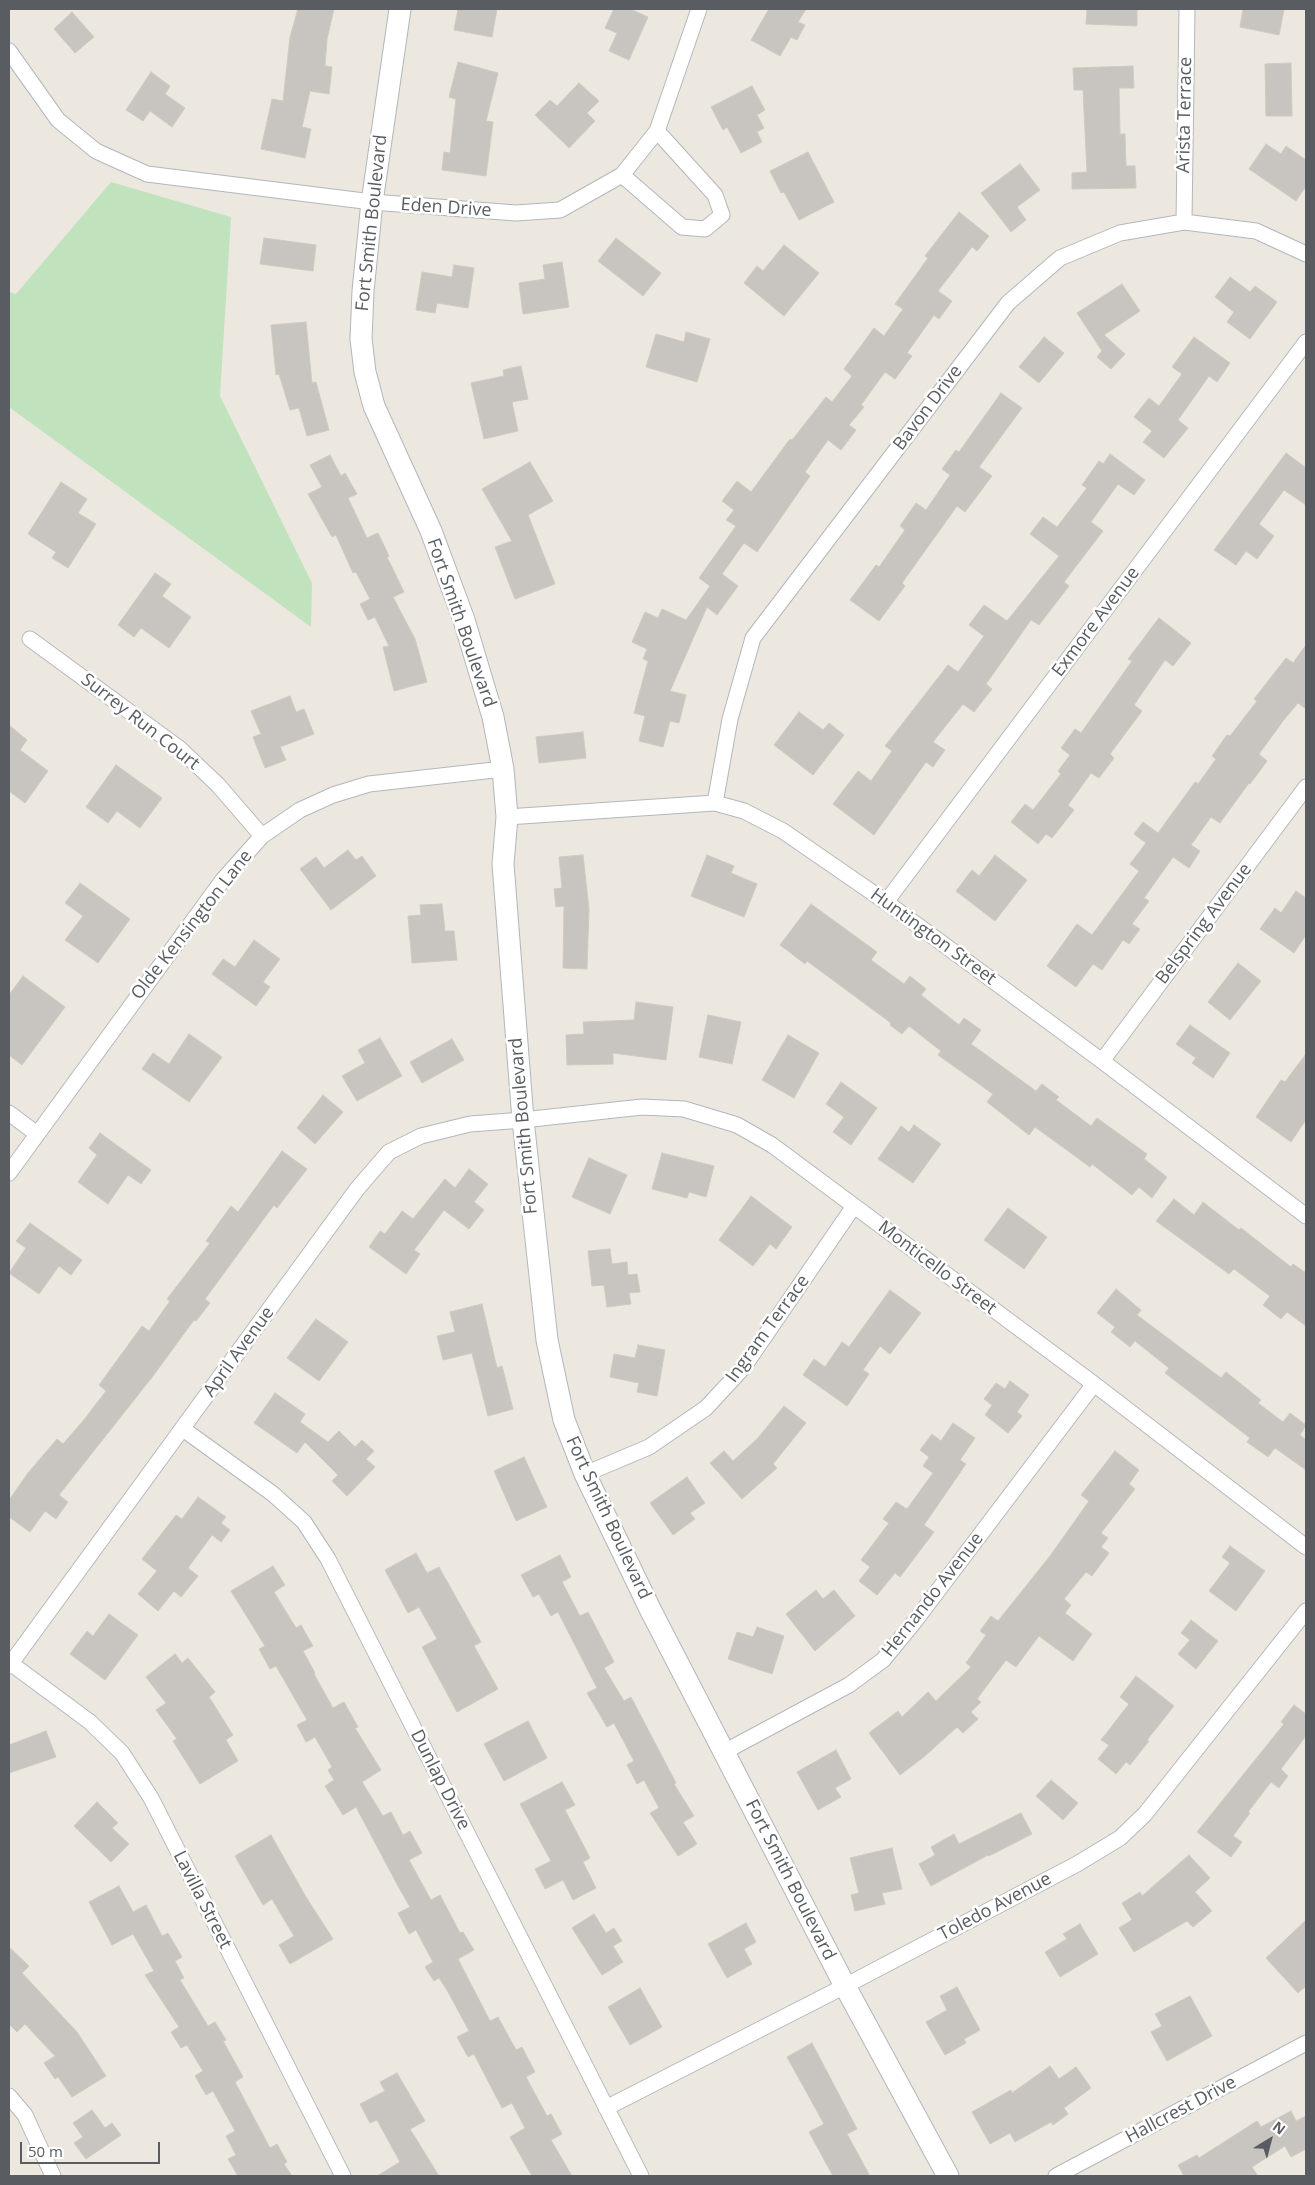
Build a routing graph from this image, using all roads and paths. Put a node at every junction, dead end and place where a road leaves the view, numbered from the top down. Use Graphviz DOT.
graph roads {
  1 [pos="400,9"];
  2 [pos="699,9"];
  3 [pos="1187,9"];
  4 [pos="9,51"];
  5 [pos="657,131"];
  6 [pos="622,175"];
  7 [pos="372,202"];
  8 [pos="1184,222"];
  9 [pos="1306,254"];
  10 [pos="1306,342"];
  11 [pos="30,639"];
  12 [pos="503,769"];
  13 [pos="1306,787"];
  14 [pos="715,803"];
  15 [pos="507,816"];
  16 [pos="262,836"];
  17 [pos="886,902"];
  18 [pos="1102,1061"];
  19 [pos="9,1113"];
  20 [pos="522,1120"];
  21 [pos="37,1134"];
  22 [pos="9,1173"];
  23 [pos="854,1206"];
  24 [pos="1306,1216"];
  25 [pos="1094,1384"];
  26 [pos="183,1429"];
  27 [pos="585,1474"];
  28 [pos="1306,1547"];
  29 [pos="1306,1611"];
  30 [pos="9,1664"];
  31 [pos="724,1752"];
  32 [pos="845,1986"];
  33 [pos="1306,2043"];
  34 [pos="9,2096"];
  35 [pos="606,2108"];
  36 [pos="53,2176"];
  37 [pos="343,2176"];
  38 [pos="641,2176"];
  39 [pos="948,2176"];
  40 [pos="1056,2176"];
  1 -- 7 [label="street, Fort Smith Boulevard"];
  2 -- 5 [label="street, Eden Drive"];
  3 -- 8 [label="street, Arista Terrace"];
  4 -- 7 [label="street, Eden Drive"];
  5 -- 6 [label="street, Eden Drive"];
  5 -- 6 [label="street"];
  6 -- 7 [label="street, Eden Drive"];
  7 -- 12 [label="street, Fort Smith Boulevard"];
  8 -- 9 [label="street, Bavon Drive"];
  8 -- 14 [label="street, Bavon Drive"];
  10 -- 17 [label="street, Exmore Avenue"];
  11 -- 16 [label="street, Surrey Run Court"];
  12 -- 15 [label="street, Fort Smith Boulevard"];
  12 -- 16 [label="street, Olde Kensington Lane"];
  13 -- 18 [label="street, Belspring Avenue"];
  14 -- 15 [label="street, Huntington Street"];
  14 -- 17 [label="street, Huntington Street"];
  15 -- 20 [label="street, Fort Smith Boulevard"];
  16 -- 21 [label="street, Olde Kensington Lane"];
  17 -- 18 [label="street, Huntington Street"];
  18 -- 24 [label="street, Huntington Street"];
  19 -- 21 [label="street"];
  20 -- 23 [label="street, Monticello Street"];
  20 -- 26 [label="street, April Avenue"];
  20 -- 27 [label="street, Fort Smith Boulevard"];
  21 -- 22 [label="street, Olde Kensington Lane"];
  23 -- 25 [label="street, Monticello Street"];
  23 -- 27 [label="street, Ingram Terrace"];
  25 -- 28 [label="street, Monticello Street"];
  25 -- 31 [label="street, Hernando Avenue"];
  26 -- 30 [label="street, April Avenue"];
  26 -- 35 [label="street, Dunlap Drive"];
  27 -- 31 [label="street, Fort Smith Boulevard"];
  29 -- 32 [label="street, Toledo Avenue"];
  30 -- 37 [label="street, Lavilla Street"];
  31 -- 32 [label="street, Fort Smith Boulevard"];
  32 -- 35 [label="street, Toledo Avenue"];
  32 -- 39 [label="street, Fort Smith Boulevard"];
  33 -- 40 [label="street, Hallcrest Drive"];
  34 -- 36 [label="street"];
  35 -- 38 [label="street, Dunlap Drive"];
}
